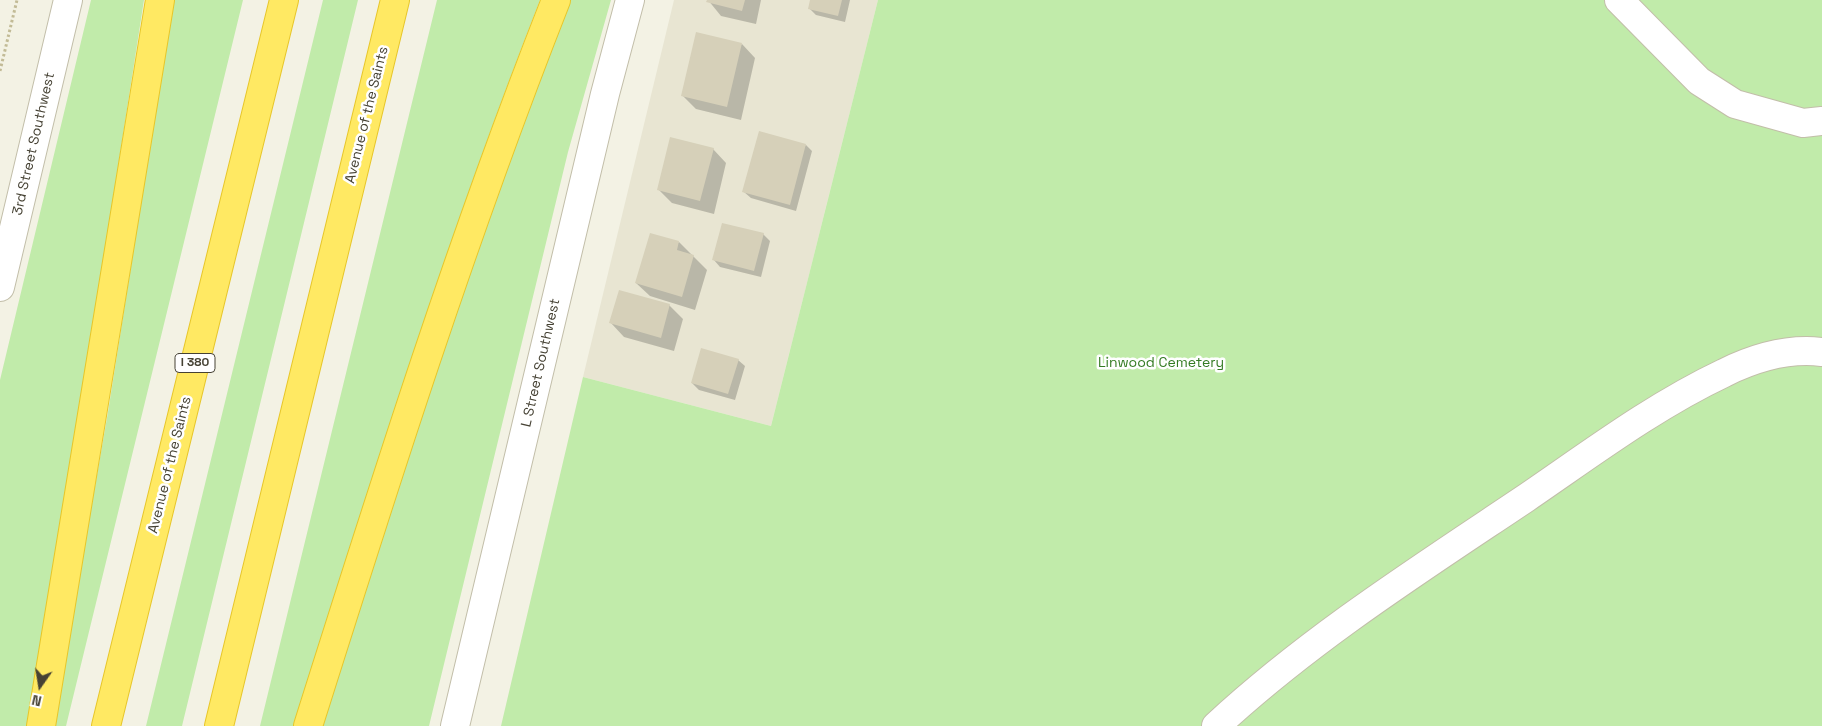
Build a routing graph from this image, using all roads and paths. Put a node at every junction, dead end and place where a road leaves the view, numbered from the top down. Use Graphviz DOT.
graph roads {
  1 [pos="17,0"];
  2 [pos="68,0"];
  3 [pos="160,0"];
  4 [pos="284,0"];
  5 [pos="395,0"];
  6 [pos="556,0"];
  7 [pos="630,0"];
  8 [pos="1618,0"];
  9 [pos="0,71"];
  10 [pos="1822,121"];
  11 [pos="0,287"];
  12 [pos="1822,352"];
  13 [pos="41,726"];
  14 [pos="106,726"];
  15 [pos="219,726"];
  16 [pos="308,726"];
  17 [pos="455,726"];
  18 [pos="1216,726"];
  1 -- 9 [label="path"];
  2 -- 11 [label="street, 3rd Street Southwest"];
  3 -- 13 [label="highway"];
  4 -- 14 [label="highway, Avenue of the Saints / I 380"];
  5 -- 15 [label="highway, Avenue of the Saints"];
  6 -- 16 [label="highway"];
  7 -- 17 [label="street, L Street Southwest"];
  8 -- 10 [label="street"];
  12 -- 18 [label="street"];
}
